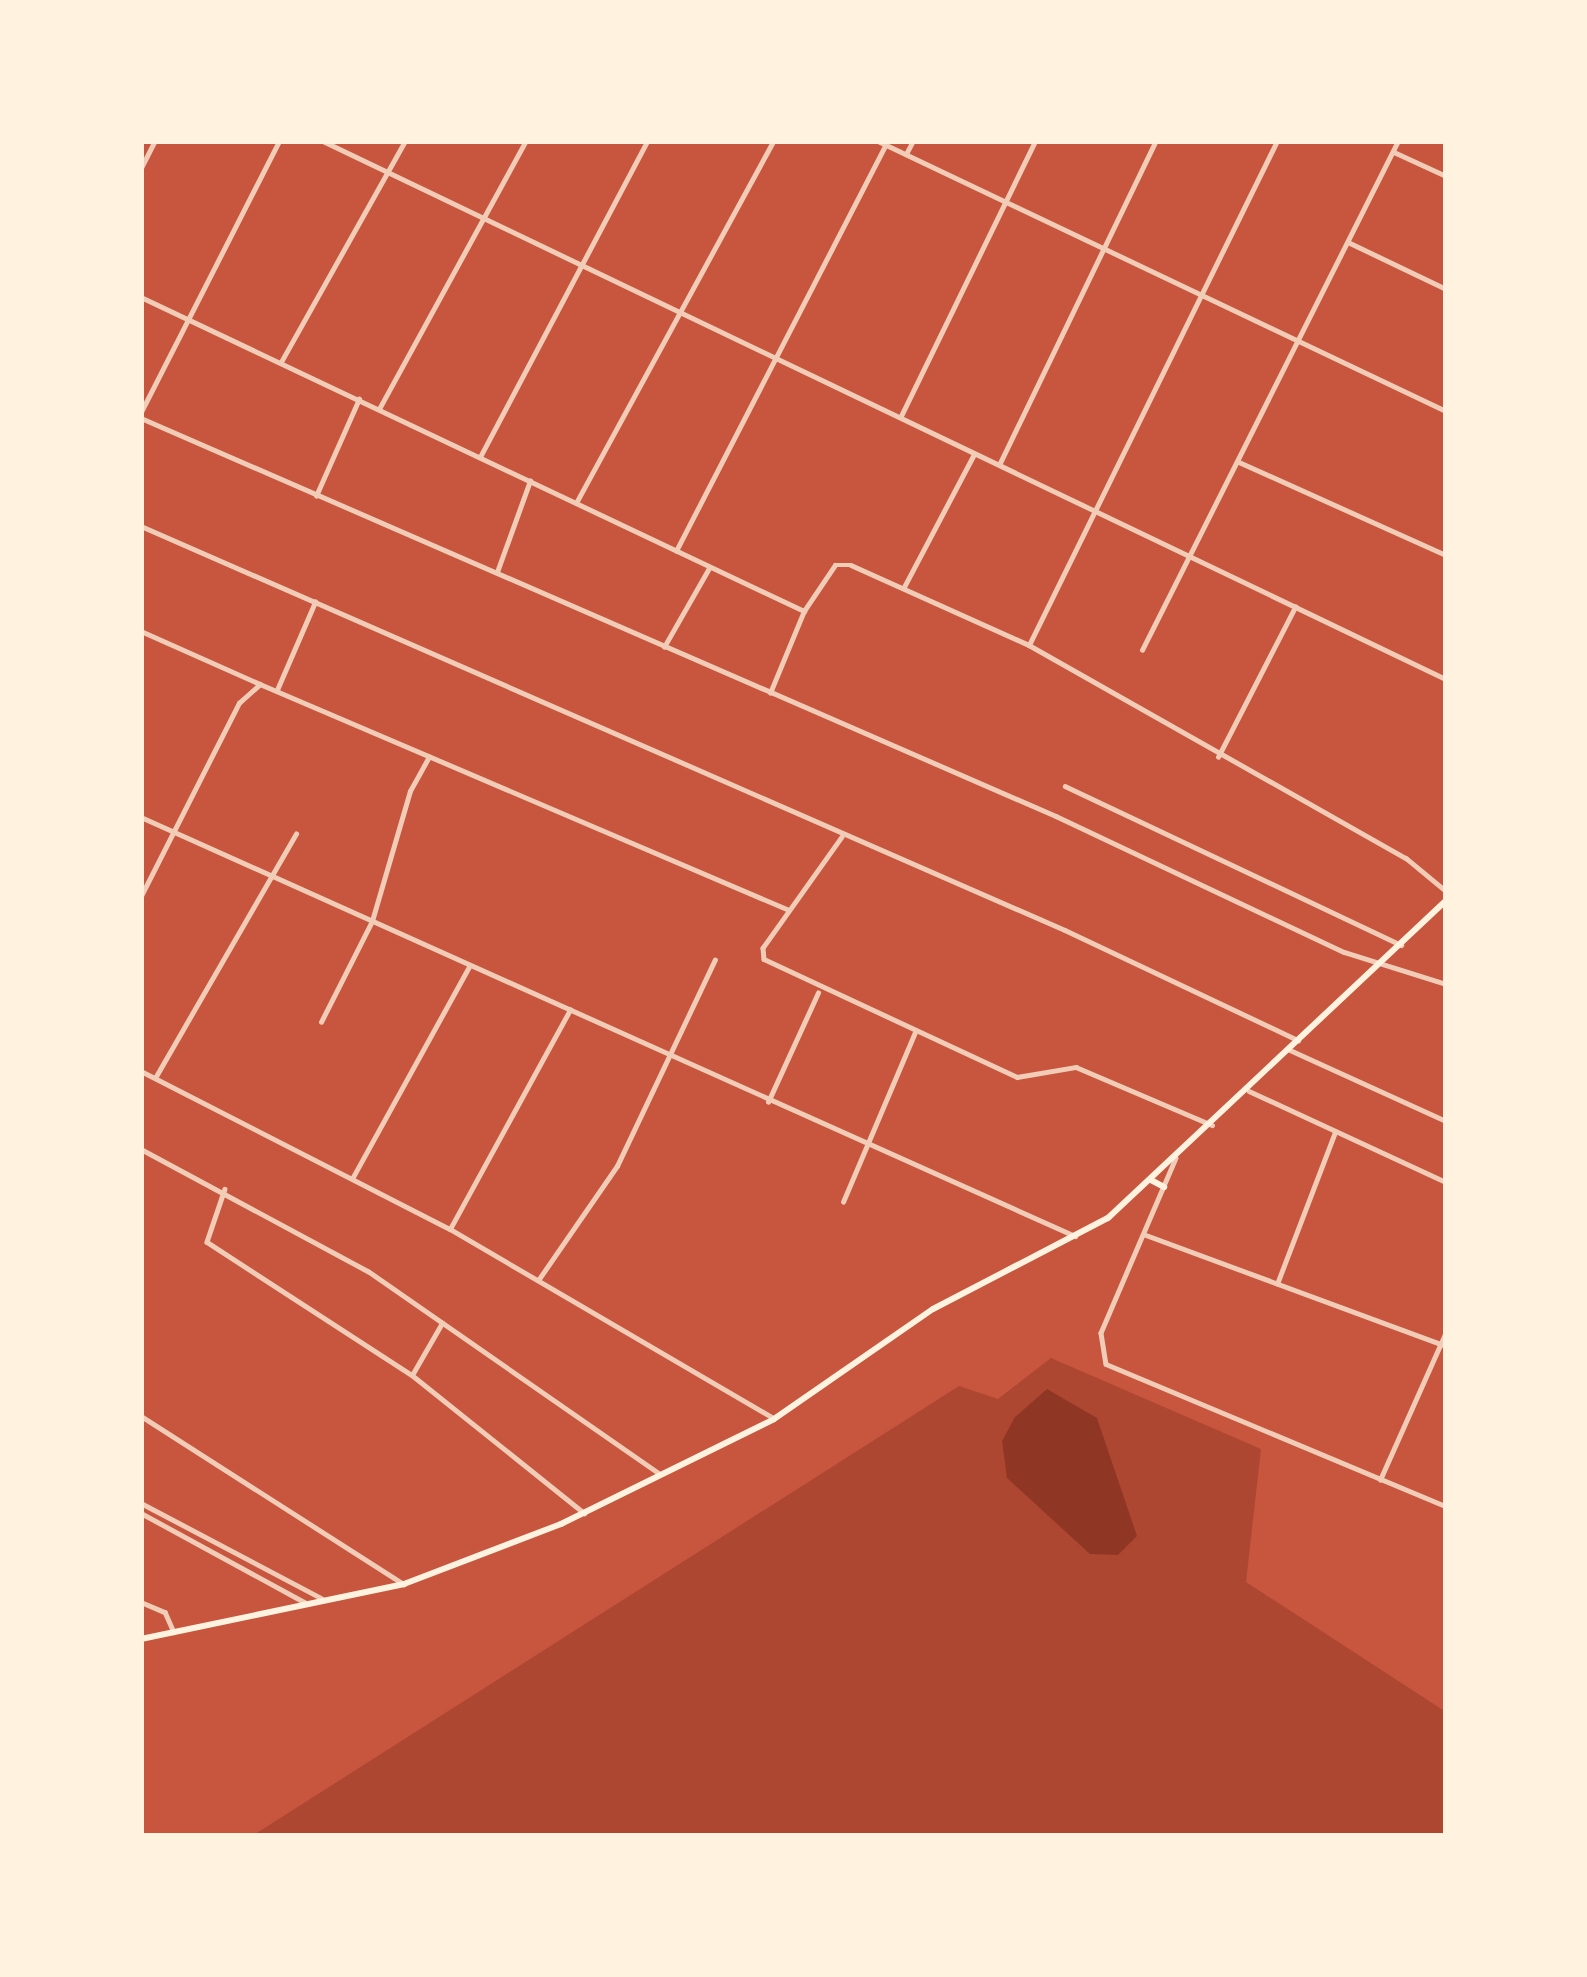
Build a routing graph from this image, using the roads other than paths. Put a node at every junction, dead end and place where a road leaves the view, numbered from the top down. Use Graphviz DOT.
graph roads {
  1 [pos="154,141"];
  2 [pos="279,141"];
  3 [pos="323,141"];
  4 [pos="405,141"];
  5 [pos="526,141"];
  6 [pos="647,141"];
  7 [pos="773,141"];
  8 [pos="878,141"];
  9 [pos="913,141"];
  10 [pos="1035,141"];
  11 [pos="1156,141"];
  12 [pos="1276,141"];
  13 [pos="1398,141"];
  14 [pos="886,145"];
  15 [pos="1394,152"];
  16 [pos="906,154"];
  17 [pos="141,168"];
  18 [pos="390,173"];
  19 [pos="1446,176"];
  20 [pos="1004,201"];
  21 [pos="484,221"];
  22 [pos="1348,242"];
  23 [pos="1104,249"];
  24 [pos="580,268"];
  25 [pos="1446,289"];
  26 [pos="141,296"];
  27 [pos="1203,297"];
  28 [pos="680,312"];
  29 [pos="185,317"];
  30 [pos="1299,343"];
  31 [pos="779,356"];
  32 [pos="281,362"];
  33 [pos="359,399"];
  34 [pos="380,409"];
  35 [pos="1446,412"];
  36 [pos="141,415"];
  37 [pos="901,416"];
  38 [pos="975,452"];
  39 [pos="480,458"];
  40 [pos="1239,462"];
  41 [pos="1000,463"];
  42 [pos="530,481"];
  43 [pos="316,496"];
  44 [pos="576,503"];
  45 [pos="1095,511"];
  46 [pos="141,526"];
  47 [pos="676,551"];
  48 [pos="1446,555"];
  49 [pos="1195,558"];
  50 [pos="710,567"];
  51 [pos="496,574"];
  52 [pos="904,587"];
  53 [pos="315,602"];
  54 [pos="1295,607"];
  55 [pos="804,611"];
  56 [pos="141,632"];
  57 [pos="1029,645"];
  58 [pos="664,647"];
  59 [pos="1142,650"];
  60 [pos="1446,679"];
  61 [pos="260,684"];
  62 [pos="277,690"];
  63 [pos="770,693"];
  64 [pos="430,756"];
  65 [pos="1218,757"];
  66 [pos="1065,786"];
  67 [pos="141,817"];
  68 [pos="174,832"];
  69 [pos="296,834"];
  70 [pos="843,836"];
  71 [pos="274,877"];
  72 [pos="1446,891"];
  73 [pos="141,896"];
  74 [pos="1446,901"];
  75 [pos="789,910"];
  76 [pos="372,921"];
  77 [pos="1401,945"];
  78 [pos="715,960"];
  79 [pos="470,965"];
  80 [pos="1379,965"];
  81 [pos="1446,984"];
  82 [pos="819,991"];
  83 [pos="570,1010"];
  84 [pos="321,1022"];
  85 [pos="915,1032"];
  86 [pos="1299,1041"];
  87 [pos="1291,1050"];
  88 [pos="673,1059"];
  89 [pos="141,1071"];
  90 [pos="155,1078"];
  91 [pos="1249,1091"];
  92 [pos="768,1102"];
  93 [pos="1446,1121"];
  94 [pos="1212,1125"];
  95 [pos="1335,1132"];
  96 [pos="867,1145"];
  97 [pos="141,1149"];
  98 [pos="1176,1158"];
  99 [pos="352,1177"];
  100 [pos="1151,1180"];
  101 [pos="1446,1182"];
  102 [pos="1164,1187"];
  103 [pos="225,1189"];
  104 [pos="843,1202"];
  105 [pos="450,1228"];
  106 [pos="1146,1234"];
  107 [pos="1075,1237"];
  108 [pos="538,1281"];
  109 [pos="1277,1284"];
  110 [pos="442,1322"];
  111 [pos="1446,1332"];
  112 [pos="1444,1345"];
  113 [pos="412,1375"];
  114 [pos="141,1416"];
  115 [pos="774,1419"];
  116 [pos="661,1475"];
  117 [pos="1380,1480"];
  118 [pos="141,1503"];
  119 [pos="1446,1506"];
  120 [pos="141,1513"];
  121 [pos="584,1513"];
  122 [pos="404,1584"];
  123 [pos="321,1598"];
  124 [pos="141,1602"];
  125 [pos="304,1602"];
  126 [pos="173,1632"];
  127 [pos="141,1639"];
  1 -- 17 [label="street"];
  2 -- 29 [label="street"];
  3 -- 18 [label="street"];
  4 -- 18 [label="street"];
  5 -- 21 [label="street"];
  6 -- 24 [label="street"];
  7 -- 28 [label="street"];
  8 -- 14 [label="street"];
  9 -- 16 [label="street"];
  10 -- 20 [label="street"];
  11 -- 23 [label="street"];
  12 -- 27 [label="street"];
  13 -- 15 [label="street"];
  14 -- 16 [label="street"];
  14 -- 31 [label="street"];
  15 -- 19 [label="street"];
  15 -- 22 [label="street"];
  16 -- 20 [label="street"];
  18 -- 21 [label="street"];
  18 -- 32 [label="street"];
  20 -- 23 [label="street"];
  20 -- 37 [label="street"];
  21 -- 24 [label="street"];
  21 -- 34 [label="street"];
  22 -- 25 [label="street"];
  22 -- 30 [label="street"];
  23 -- 27 [label="street"];
  23 -- 41 [label="street"];
  24 -- 28 [label="street"];
  24 -- 39 [label="street"];
  26 -- 29 [label="street"];
  27 -- 30 [label="street"];
  27 -- 45 [label="street"];
  28 -- 31 [label="street"];
  28 -- 44 [label="street"];
  29 -- 32 [label="street"];
  29 -- 36 [label="street"];
  30 -- 35 [label="street"];
  30 -- 40 [label="street"];
  31 -- 37 [label="street"];
  31 -- 47 [label="street"];
  32 -- 33 [label="street"];
  33 -- 34 [label="street"];
  33 -- 43 [label="street"];
  34 -- 39 [label="street"];
  36 -- 43 [label="street"];
  37 -- 38 [label="street"];
  38 -- 41 [label="street"];
  38 -- 52 [label="street"];
  39 -- 42 [label="street"];
  40 -- 48 [label="street"];
  40 -- 49 [label="street"];
  41 -- 45 [label="street"];
  42 -- 44 [label="street"];
  42 -- 51 [label="street"];
  43 -- 51 [label="street"];
  44 -- 47 [label="street"];
  45 -- 49 [label="street"];
  45 -- 57 [label="street"];
  46 -- 53 [label="street"];
  47 -- 50 [label="street"];
  49 -- 54 [label="street"];
  49 -- 59 [label="street"];
  50 -- 55 [label="street"];
  50 -- 58 [label="street"];
  51 -- 58 [label="street"];
  52 -- 55 [label="street"];
  52 -- 57 [label="street"];
  53 -- 62 [label="street"];
  53 -- 70 [label="street"];
  54 -- 60 [label="street"];
  54 -- 65 [label="street"];
  55 -- 63 [label="street"];
  56 -- 61 [label="street"];
  57 -- 65 [label="street"];
  58 -- 63 [label="street"];
  61 -- 62 [label="street"];
  61 -- 68 [label="street"];
  62 -- 64 [label="street"];
  63 -- 80 [label="street"];
  64 -- 75 [label="street"];
  64 -- 76 [label="street"];
  65 -- 72 [label="street"];
  66 -- 77 [label="street"];
  67 -- 68 [label="street"];
  68 -- 71 [label="street"];
  68 -- 73 [label="street"];
  69 -- 71 [label="street"];
  70 -- 75 [label="street"];
  70 -- 86 [label="street"];
  71 -- 76 [label="street"];
  71 -- 90 [label="street"];
  74 -- 77 [label="main road"];
  75 -- 82 [label="street"];
  76 -- 79 [label="street"];
  76 -- 84 [label="street"];
  77 -- 80 [label="main road"];
  78 -- 88 [label="street"];
  79 -- 83 [label="street"];
  79 -- 99 [label="street"];
  80 -- 81 [label="street"];
  80 -- 86 [label="main road"];
  82 -- 85 [label="street"];
  82 -- 92 [label="street"];
  83 -- 88 [label="street"];
  83 -- 105 [label="street"];
  85 -- 94 [label="street"];
  85 -- 96 [label="street"];
  86 -- 87 [label="main road"];
  87 -- 91 [label="main road"];
  87 -- 93 [label="street"];
  88 -- 92 [label="street"];
  88 -- 108 [label="street"];
  89 -- 90 [label="street"];
  90 -- 99 [label="street"];
  91 -- 94 [label="main road"];
  91 -- 95 [label="street"];
  92 -- 96 [label="street"];
  94 -- 98 [label="main road"];
  95 -- 101 [label="street"];
  95 -- 109 [label="street"];
  96 -- 104 [label="street"];
  96 -- 107 [label="street"];
  97 -- 103 [label="street"];
  98 -- 100 [label="main road"];
  98 -- 102 [label="street"];
  99 -- 105 [label="street"];
  100 -- 102 [label="main road"];
  100 -- 107 [label="main road"];
  102 -- 106 [label="street"];
  103 -- 110 [label="street"];
  103 -- 113 [label="street"];
  105 -- 108 [label="street"];
  106 -- 109 [label="street"];
  106 -- 117 [label="street"];
  107 -- 115 [label="main road"];
  108 -- 115 [label="street"];
  109 -- 112 [label="street"];
  110 -- 113 [label="street"];
  110 -- 116 [label="street"];
  111 -- 112 [label="street"];
  112 -- 117 [label="street"];
  113 -- 121 [label="street"];
  114 -- 122 [label="street"];
  115 -- 116 [label="main road"];
  116 -- 121 [label="main road"];
  117 -- 119 [label="street"];
  118 -- 123 [label="street"];
  120 -- 125 [label="street"];
  121 -- 122 [label="main road"];
  122 -- 123 [label="main road"];
  123 -- 125 [label="main road"];
  124 -- 126 [label="street"];
  125 -- 126 [label="main road"];
  126 -- 127 [label="main road"];
}
